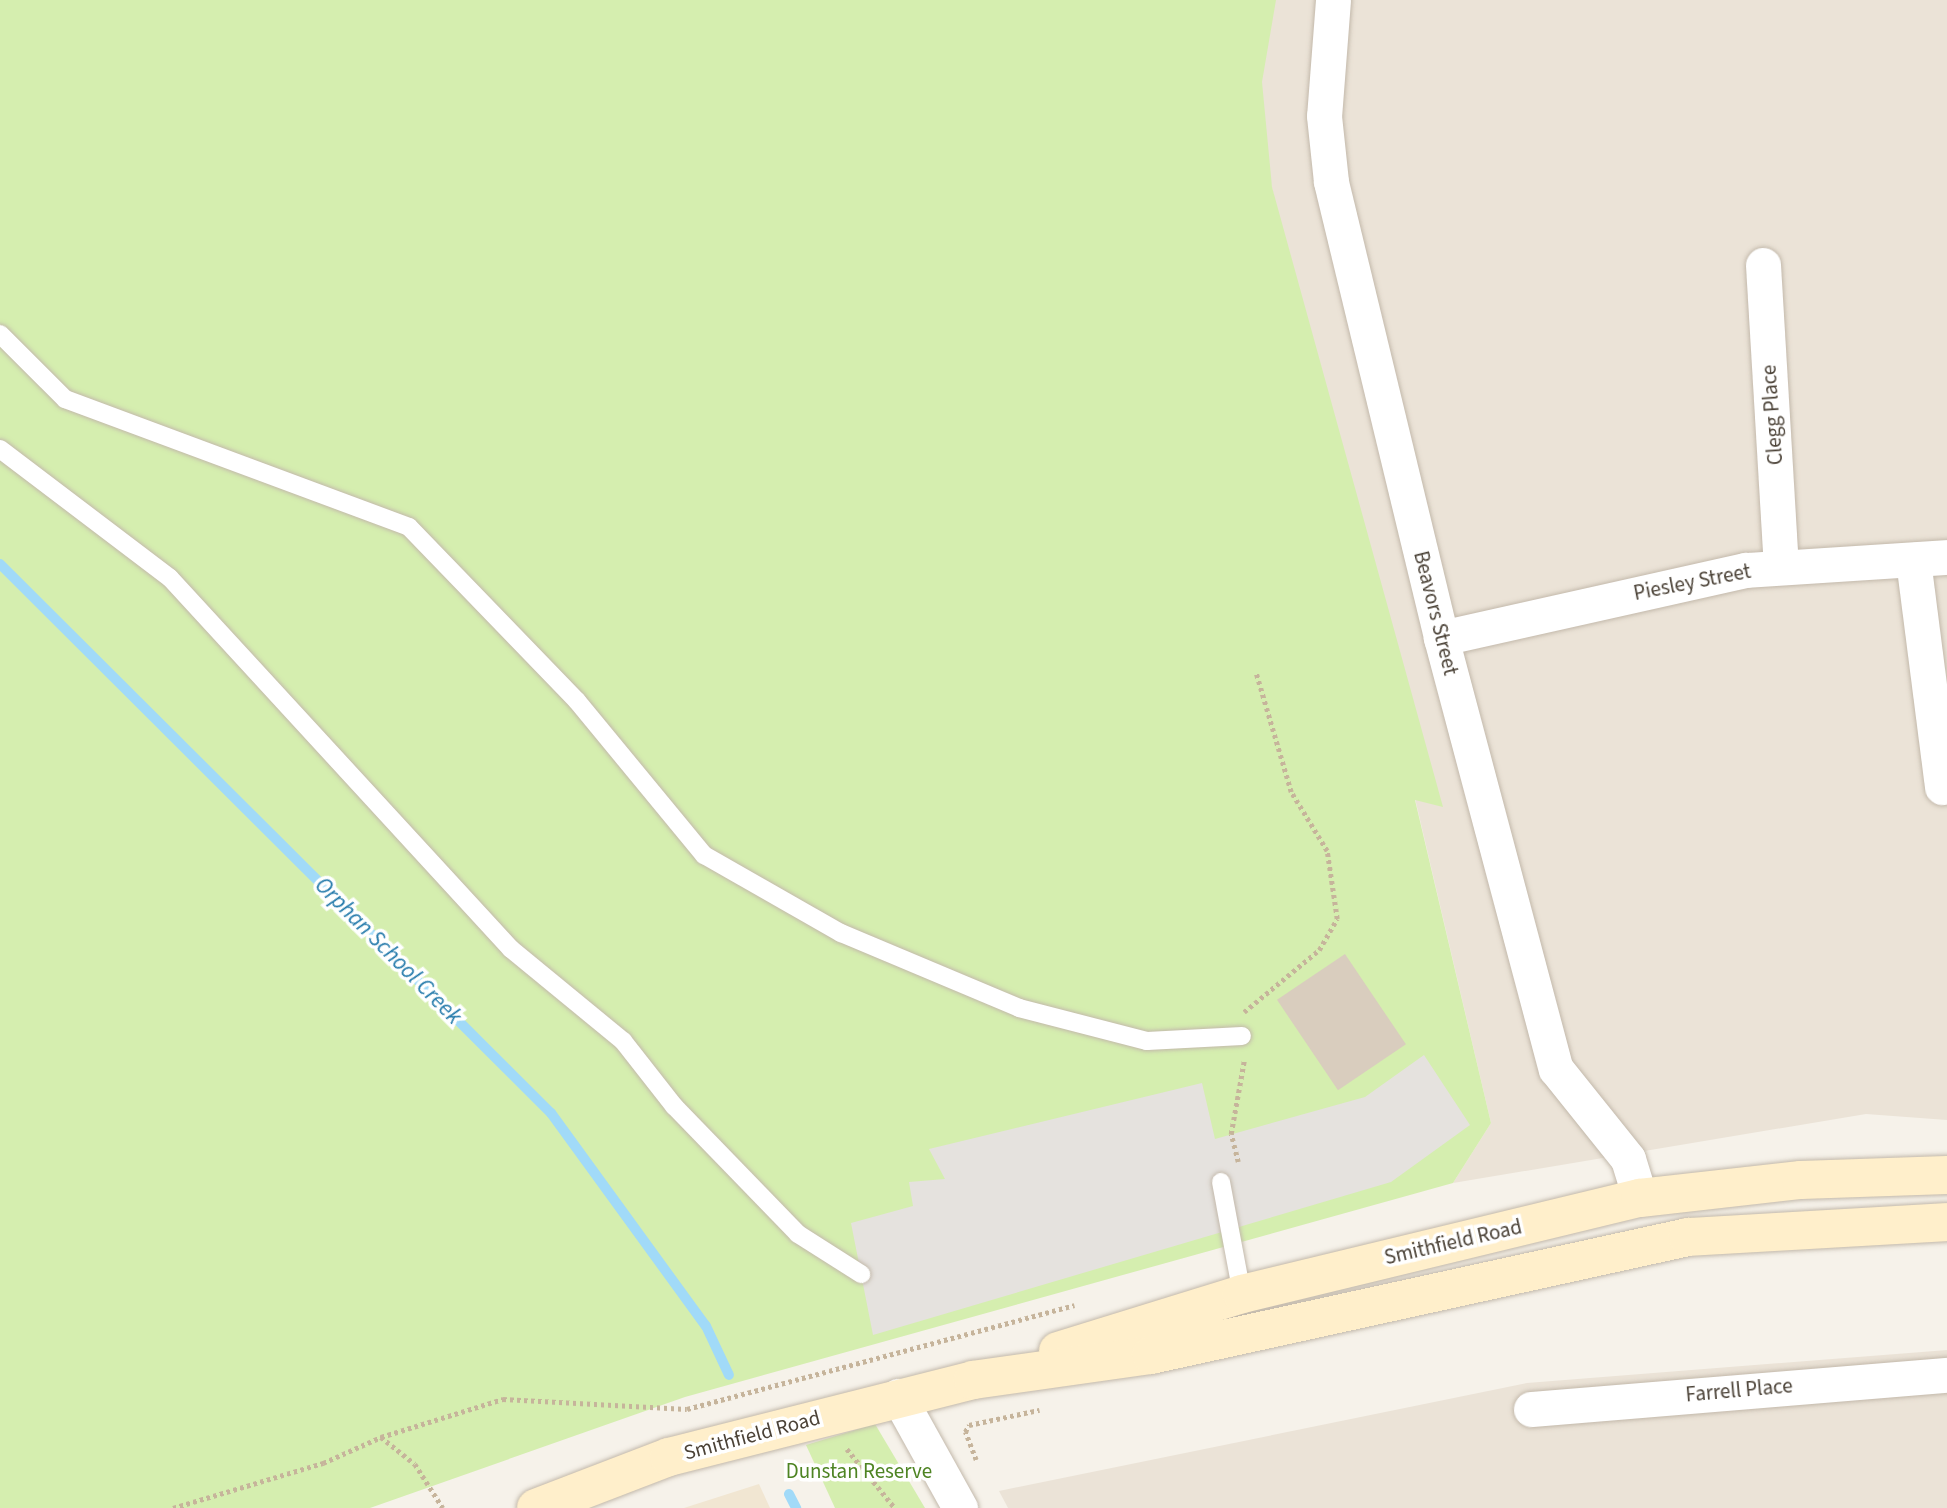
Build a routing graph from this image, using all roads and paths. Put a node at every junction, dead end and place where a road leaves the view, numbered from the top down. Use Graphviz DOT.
graph roads {
  1 [pos="1333,0"];
  2 [pos="1763,265"];
  3 [pos="0,334"];
  4 [pos="0,449"];
  5 [pos="1947,557"];
  6 [pos="1913,560"];
  7 [pos="1781,566"];
  8 [pos="1441,638"];
  9 [pos="1256,673"];
  10 [pos="1942,788"];
  11 [pos="1242,1036"];
  12 [pos="1947,1175"];
  13 [pos="1242,1176"];
  14 [pos="1221,1182"];
  15 [pos="1947,1197"];
  16 [pos="1640,1198"];
  17 [pos="1947,1222"];
  18 [pos="861,1274"];
  19 [pos="1242,1294"];
  20 [pos="1086,1302"];
  21 [pos="1344,1313"];
  22 [pos="1947,1375"];
  23 [pos="973,1380"];
  24 [pos="898,1396"];
  25 [pos="1047,1409"];
  26 [pos="1531,1409"];
  27 [pos="381,1437"];
  28 [pos="838,1451"];
  29 [pos="980,1471"];
  30 [pos="173,1508"];
  31 [pos="443,1508"];
  32 [pos="536,1508"];
  33 [pos="895,1508"];
  34 [pos="960,1508"];
  1 -- 8 [label="street, Beavors Street"];
  2 -- 7 [label="street, Clegg Place"];
  3 -- 11 [label="lane"];
  4 -- 18 [label="lane"];
  5 -- 6 [label="street, Piesley Street"];
  6 -- 7 [label="street, Piesley Street"];
  6 -- 10 [label="street"];
  7 -- 8 [label="street, Piesley Street"];
  8 -- 16 [label="street, Beavors Street"];
  9 -- 11 [label="path"];
  11 -- 13 [label="path"];
  12 -- 16 [label="main road, Smithfield Road"];
  14 -- 19 [label="lane"];
  15 -- 16 [label="main road"];
  16 -- 19 [label="main road, Smithfield Road"];
  16 -- 21 [label="main road"];
  17 -- 21 [label="main road, Smithfield Road"];
  19 -- 23 [label="main road, Smithfield Road"];
  20 -- 27 [label="path"];
  21 -- 23 [label="main road, Smithfield Road"];
  22 -- 26 [label="street, Farrell Place"];
  23 -- 24 [label="main road, Smithfield Road"];
  24 -- 32 [label="main road, Smithfield Road"];
  24 -- 34 [label="street"];
  25 -- 29 [label="path"];
  27 -- 30 [label="path"];
  27 -- 31 [label="path"];
  28 -- 33 [label="path"];
}
